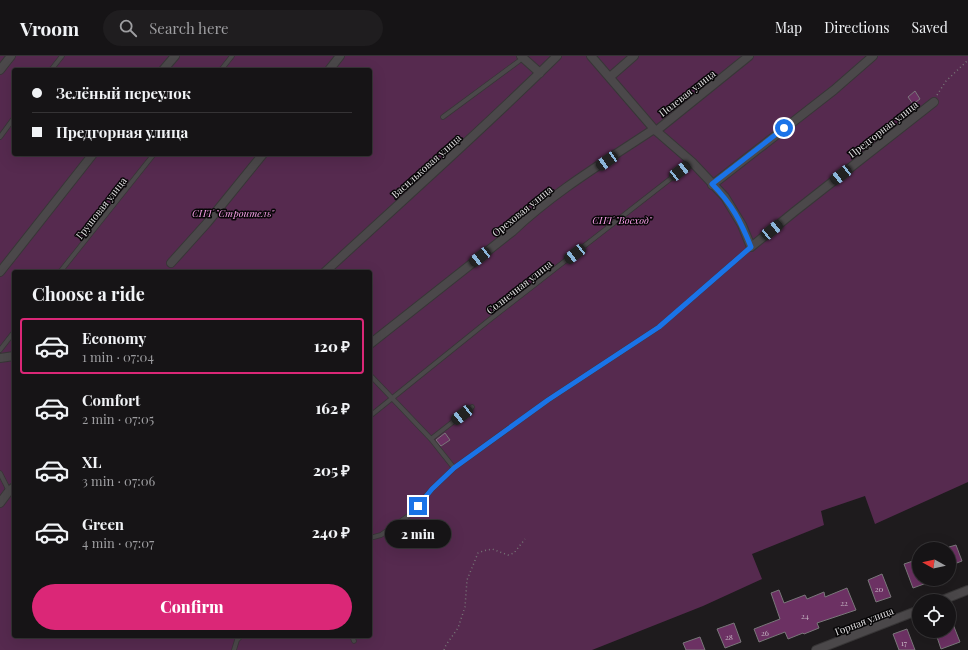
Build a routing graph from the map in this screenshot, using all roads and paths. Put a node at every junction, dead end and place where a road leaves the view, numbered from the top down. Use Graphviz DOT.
graph roads {
  1 [pos="11,56"];
  2 [pos="62,56"];
  3 [pos="174,56"];
  4 [pos="232,56"];
  5 [pos="340,56"];
  6 [pos="557,56"];
  7 [pos="591,56"];
  8 [pos="634,56"];
  9 [pos="749,56"];
  10 [pos="872,56"];
  11 [pos="522,57"];
  12 [pos="968,60"];
  13 [pos="53,68"];
  14 [pos="165,68"];
  15 [pos="223,68"];
  16 [pos="331,68"];
  17 [pos="0,70"];
  18 [pos="540,74"];
  19 [pos="610,77"];
  20 [pos="934,102"];
  21 [pos="443,117"];
  22 [pos="12,121"];
  23 [pos="655,130"];
  24 [pos="0,137"];
  25 [pos="91,156"];
  26 [pos="152,156"];
  27 [pos="261,156"];
  28 [pos="692,162"];
  29 [pos="712,184"];
  30 [pos="751,247"];
  31 [pos="171,263"];
  32 [pos="62,270"];
  33 [pos="328,270"];
  34 [pos="0,272"];
  35 [pos="12,335"];
  36 [pos="0,341"];
  37 [pos="372,342"];
  38 [pos="5,344"];
  39 [pos="0,350"];
  40 [pos="12,356"];
  41 [pos="0,358"];
  42 [pos="372,377"];
  43 [pos="393,398"];
  44 [pos="472,407"];
  45 [pos="372,414"];
  46 [pos="431,439"];
  47 [pos="454,468"];
  48 [pos="0,473"];
  49 [pos="11,489"];
  50 [pos="0,503"];
  51 [pos="372,537"];
  52 [pos="525,539"];
  53 [pos="968,590"];
  54 [pos="956,595"];
  55 [pos="912,613"];
  56 [pos="239,638"];
  57 [pos="353,638"];
  58 [pos="354,642"];
  59 [pos="234,650"];
  60 [pos="444,650"];
  61 [pos="816,650"];
  1 -- 17 [label="street"];
  2 -- 13 [label="lane"];
  3 -- 14 [label="street"];
  4 -- 15 [label="lane"];
  5 -- 16 [label="street"];
  6 -- 18 [label="street, Васильковая улица"];
  7 -- 19 [label="street"];
  8 -- 19 [label="street"];
  9 -- 23 [label="street, Полевая улица"];
  10 -- 29 [label="street"];
  11 -- 18 [label="street"];
  11 -- 21 [label="lane"];
  12 -- 20 [label="path"];
  18 -- 33 [label="street, Васильковая улица"];
  19 -- 23 [label="street"];
  20 -- 30 [label="street, Предгорная улица"];
  22 -- 24 [label="lane"];
  23 -- 28 [label="street"];
  23 -- 37 [label="street, Ореховая улица"];
  25 -- 34 [label="street"];
  26 -- 32 [label="lane, Грушовая улица"];
  27 -- 31 [label="street"];
  28 -- 29 [label="street"];
  28 -- 43 [label="lane, Солнечная улица"];
  29 -- 30 [label="street"];
  30 -- 47 [label="lane"];
  35 -- 38 [label="lane"];
  36 -- 38 [label="lane"];
  38 -- 39 [label="lane"];
  40 -- 41 [label="street"];
  42 -- 43 [label="lane"];
  43 -- 45 [label="lane, Солнечная улица"];
  43 -- 46 [label="lane"];
  44 -- 46 [label="lane"];
  46 -- 47 [label="lane"];
  47 -- 51 [label="lane"];
  48 -- 49 [label="lane"];
  49 -- 50 [label="street"];
  52 -- 60 [label="path"];
  53 -- 54 [label="street"];
  55 -- 61 [label="street, Горная улица"];
  56 -- 59 [label="lane"];
  57 -- 58 [label="lane"];
}
